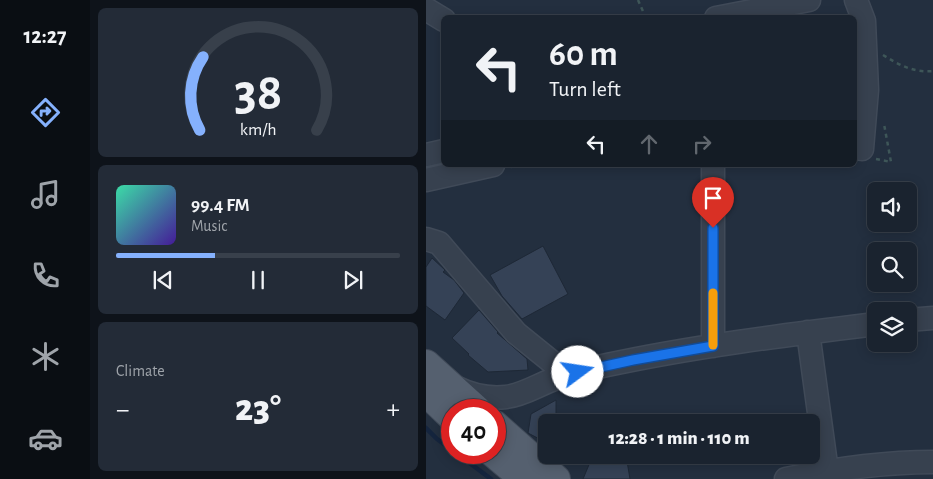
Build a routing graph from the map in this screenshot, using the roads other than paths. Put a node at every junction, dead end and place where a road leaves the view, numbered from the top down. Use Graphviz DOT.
graph roads {
  1 [pos="809,0"];
  2 [pos="856,0"];
  3 [pos="426,9"];
  4 [pos="732,15"];
  5 [pos="441,18"];
  6 [pos="867,119"];
  7 [pos="859,148"];
  8 [pos="441,152"];
  9 [pos="426,155"];
  10 [pos="484,167"];
  11 [pos="713,167"];
  12 [pos="426,180"];
  13 [pos="426,239"];
  14 [pos="933,318"];
  15 [pos="917,319"];
  16 [pos="867,325"];
  17 [pos="808,332"];
  18 [pos="713,346"];
  19 [pos="428,375"];
  20 [pos="568,375"];
  21 [pos="520,394"];
  22 [pos="442,399"];
  23 [pos="462,399"];
  24 [pos="506,436"];
  25 [pos="517,446"];
  26 [pos="933,462"];
  27 [pos="506,464"];
  28 [pos="828,475"];
  29 [pos="524,479"];
  30 [pos="556,479"];
  31 [pos="786,479"];
  1 -- 4 [label="street"];
  2 -- 6 [label="street"];
  3 -- 5 [label="street"];
  6 -- 7 [label="street"];
  8 -- 9 [label="street"];
  10 -- 12 [label="street"];
  11 -- 18 [label="street"];
  13 -- 20 [label="street"];
  14 -- 15 [label="street"];
  16 -- 17 [label="street"];
  17 -- 18 [label="street"];
  17 -- 28 [label="street"];
  18 -- 20 [label="street"];
  19 -- 21 [label="street"];
  19 -- 22 [label="main road"];
  19 -- 23 [label="main road"];
  20 -- 21 [label="street"];
  21 -- 25 [label="street"];
  24 -- 25 [label="main road"];
  25 -- 30 [label="main road"];
  26 -- 28 [label="street"];
  27 -- 29 [label="main road"];
  28 -- 31 [label="street"];
}
